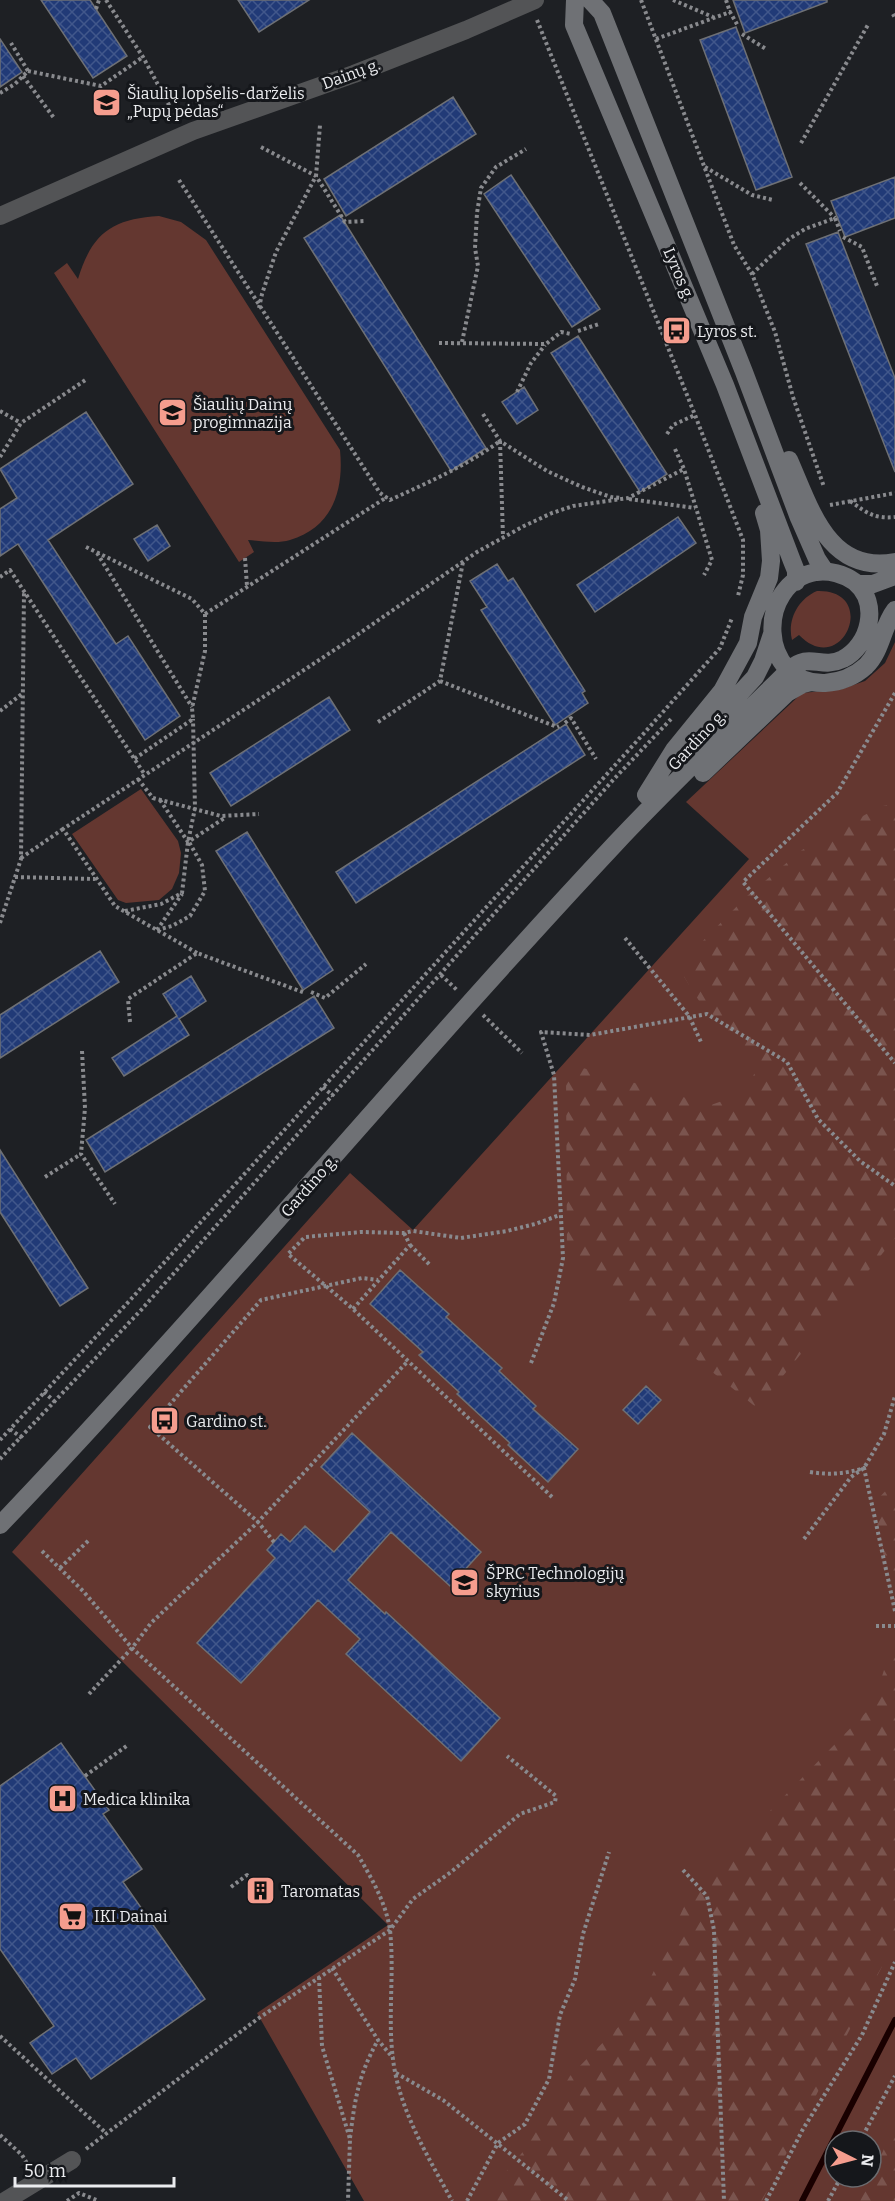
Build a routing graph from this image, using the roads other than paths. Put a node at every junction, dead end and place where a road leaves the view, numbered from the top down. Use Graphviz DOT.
graph roads {
  1 [pos="535,0"];
  2 [pos="575,0"];
  3 [pos="590,0"];
  4 [pos="0,216"];
  5 [pos="744,372"];
  6 [pos="725,385"];
  7 [pos="895,562"];
  8 [pos="825,571"];
  9 [pos="895,576"];
  10 [pos="796,582"];
  11 [pos="857,584"];
  12 [pos="895,610"];
  13 [pos="772,634"];
  14 [pos="789,670"];
  15 [pos="811,682"];
  16 [pos="646,795"];
  17 [pos="615,844"];
  18 [pos="0,1526"];
  19 [pos="72,2160"];
  20 [pos="5,2201"];
  1 -- 4 [label="street, Dainų g."];
  2 -- 6 [label="main road, Lyros g."];
  3 -- 5 [label="main road, Lyros g."];
  5 -- 7 [label="main road"];
  5 -- 8 [label="main road, Lyros g."];
  6 -- 10 [label="main road, Lyros g."];
  6 -- 16 [label="main road"];
  8 -- 10 [label="main road, Gardino g."];
  8 -- 11 [label="main road"];
  9 -- 11 [label="main road"];
  10 -- 13 [label="main road, Gardino g."];
  11 -- 14 [label="main road, Gardino g."];
  12 -- 15 [label="main road"];
  13 -- 14 [label="main road"];
  13 -- 16 [label="main road, Gardino g."];
  14 -- 15 [label="main road"];
  14 -- 17 [label="main road, Gardino g."];
  15 -- 17 [label="main road"];
  16 -- 17 [label="main road, Gardino g."];
  17 -- 18 [label="main road, Gardino g."];
  19 -- 20 [label="street"];
}
